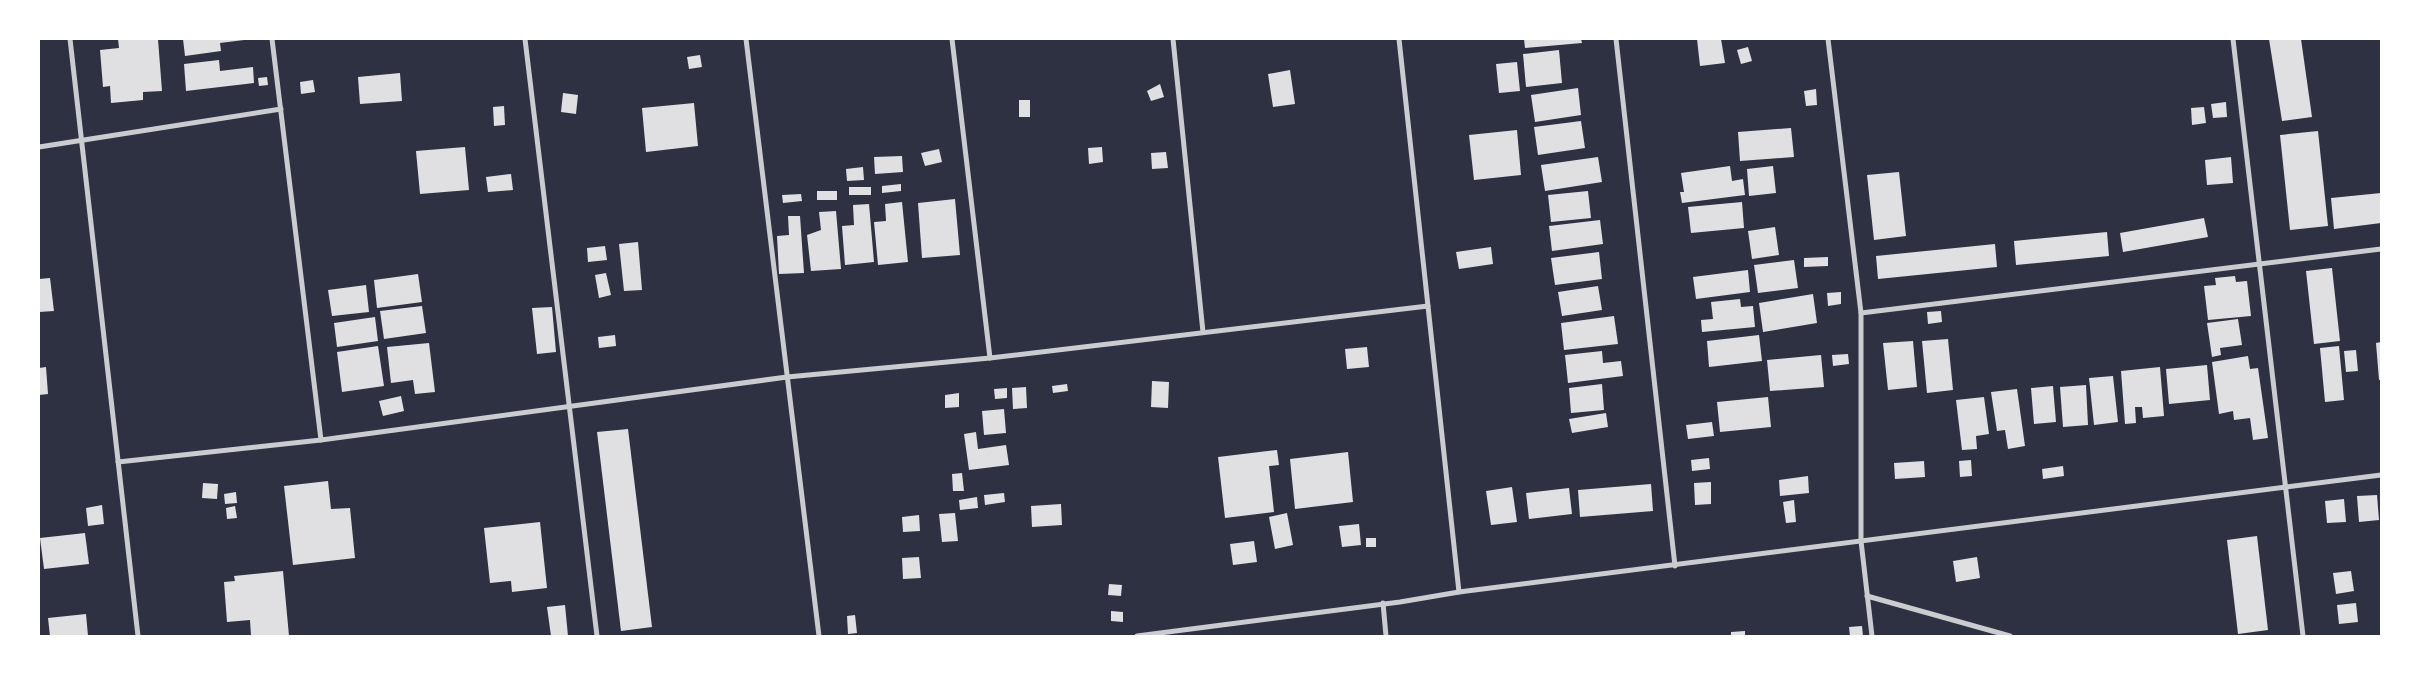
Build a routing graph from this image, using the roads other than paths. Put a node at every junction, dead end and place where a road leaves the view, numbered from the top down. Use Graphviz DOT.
graph roads {
  1 [pos="70,39"];
  2 [pos="272,39"];
  3 [pos="525,39"];
  4 [pos="746,39"];
  5 [pos="952,39"];
  6 [pos="1173,39"];
  7 [pos="1398,39"];
  8 [pos="1616,39"];
  9 [pos="1828,39"];
  10 [pos="2233,39"];
  11 [pos="281,109"];
  12 [pos="82,140"];
  13 [pos="39,147"];
  14 [pos="2381,249"];
  15 [pos="2259,264"];
  16 [pos="1428,306"];
  17 [pos="1861,314"];
  18 [pos="1203,332"];
  19 [pos="990,358"];
  20 [pos="787,378"];
  21 [pos="569,406"];
  22 [pos="321,440"];
  23 [pos="118,462"];
  24 [pos="2381,475"];
  25 [pos="2284,487"];
  26 [pos="1861,541"];
  27 [pos="1675,566"];
  28 [pos="1459,592"];
  29 [pos="1867,596"];
  30 [pos="1383,603"];
  31 [pos="138,636"];
  32 [pos="597,636"];
  33 [pos="818,636"];
  34 [pos="1138,636"];
  35 [pos="1386,636"];
  36 [pos="1872,636"];
  37 [pos="2010,636"];
  38 [pos="2303,636"];
  1 -- 12 [label="street"];
  2 -- 11 [label="street"];
  3 -- 21 [label="street"];
  4 -- 20 [label="street"];
  5 -- 19 [label="street"];
  6 -- 18 [label="street"];
  7 -- 16 [label="street"];
  8 -- 27 [label="street"];
  9 -- 17 [label="street"];
  10 -- 15 [label="street"];
  11 -- 12 [label="street"];
  11 -- 22 [label="street"];
  12 -- 13 [label="street"];
  12 -- 23 [label="street"];
  14 -- 15 [label="street"];
  15 -- 17 [label="street"];
  15 -- 25 [label="street"];
  16 -- 18 [label="street"];
  16 -- 28 [label="street"];
  17 -- 26 [label="street"];
  18 -- 19 [label="street"];
  19 -- 20 [label="street"];
  20 -- 21 [label="street"];
  20 -- 33 [label="street"];
  21 -- 22 [label="street"];
  21 -- 32 [label="street"];
  22 -- 23 [label="street"];
  23 -- 31 [label="street"];
  24 -- 25 [label="street"];
  25 -- 26 [label="street"];
  25 -- 38 [label="street"];
  26 -- 27 [label="street"];
  26 -- 29 [label="street"];
  27 -- 28 [label="street"];
  28 -- 30 [label="street"];
  29 -- 36 [label="street"];
  29 -- 37 [label="street"];
  30 -- 34 [label="street"];
  30 -- 35 [label="street"];
}
